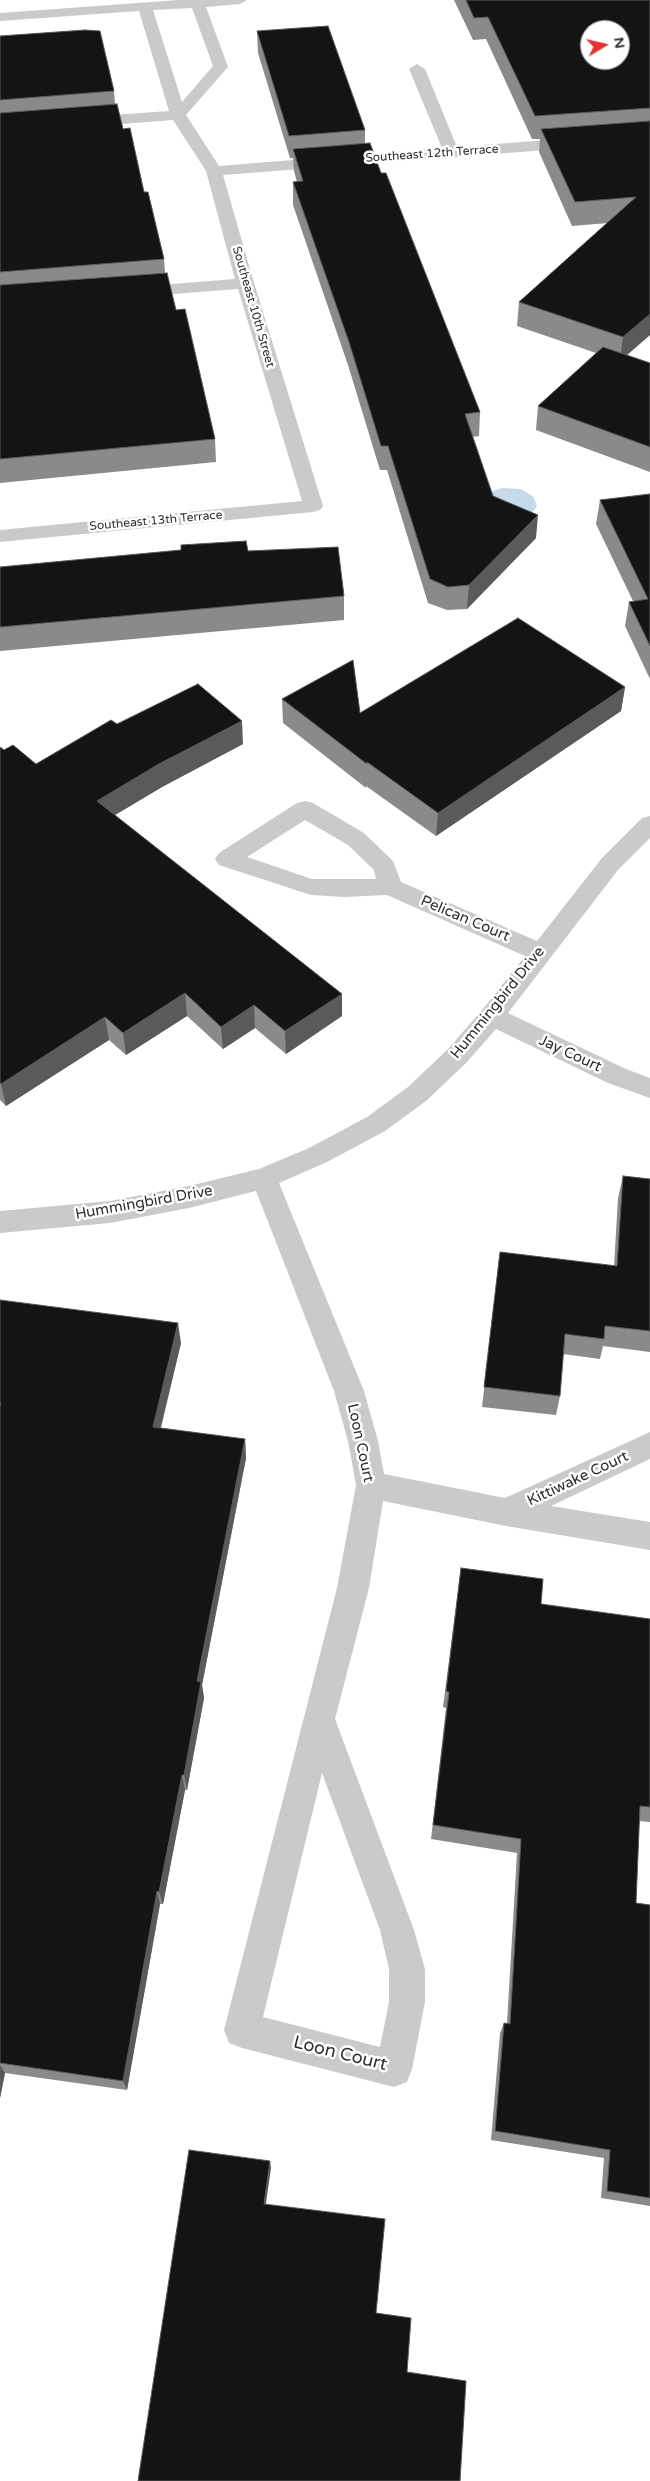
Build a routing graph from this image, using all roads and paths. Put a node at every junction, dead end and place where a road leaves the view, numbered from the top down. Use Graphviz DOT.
graph roads {
  1 [pos="240,0"];
  2 [pos="197,3"];
  3 [pos="145,7"];
  4 [pos="0,17"];
  5 [pos="417,69"];
  6 [pos="178,115"];
  7 [pos="66,124"];
  8 [pos="650,137"];
  9 [pos="451,152"];
  10 [pos="214,171"];
  11 [pos="245,283"];
  12 [pos="119,293"];
  13 [pos="313,506"];
  14 [pos="0,536"];
  15 [pos="650,824"];
  16 [pos="390,887"];
  17 [pos="540,952"];
  18 [pos="492,1016"];
  19 [pos="650,1088"];
  20 [pos="264,1178"];
  21 [pos="0,1222"];
  22 [pos="650,1445"];
  23 [pos="371,1485"];
  24 [pos="506,1512"];
  25 [pos="650,1536"];
  26 [pos="319,1719"];
  1 -- 2 [label="street"];
  2 -- 3 [label="street"];
  2 -- 6 [label="street"];
  3 -- 4 [label="street"];
  3 -- 6 [label="street, Southeast 10th Street"];
  5 -- 9 [label="street"];
  6 -- 7 [label="street"];
  6 -- 10 [label="street, Southeast 10th Street"];
  8 -- 9 [label="street, Southeast 12th Terrace"];
  9 -- 10 [label="street, Southeast 12th Terrace"];
  10 -- 11 [label="street, Southeast 10th Street"];
  11 -- 12 [label="street"];
  11 -- 13 [label="street, Southeast 10th Street"];
  13 -- 14 [label="street, Southeast 13th Terrace"];
  15 -- 17 [label="street, Hummingbird Drive"];
  16 -- 16 [label="street, Pelican Court"];
  16 -- 17 [label="street, Pelican Court"];
  17 -- 18 [label="street, Hummingbird Drive"];
  18 -- 19 [label="street, Jay Court"];
  18 -- 20 [label="street, Hummingbird Drive"];
  20 -- 21 [label="street, Hummingbird Drive"];
  20 -- 23 [label="street, Loon Court"];
  22 -- 24 [label="street, Kittiwake Court"];
  23 -- 24 [label="street, Kittiwake Court"];
  23 -- 26 [label="street, Loon Court"];
  24 -- 25 [label="street, Kittiwake Court"];
  26 -- 26 [label="street, Loon Court"];
}
